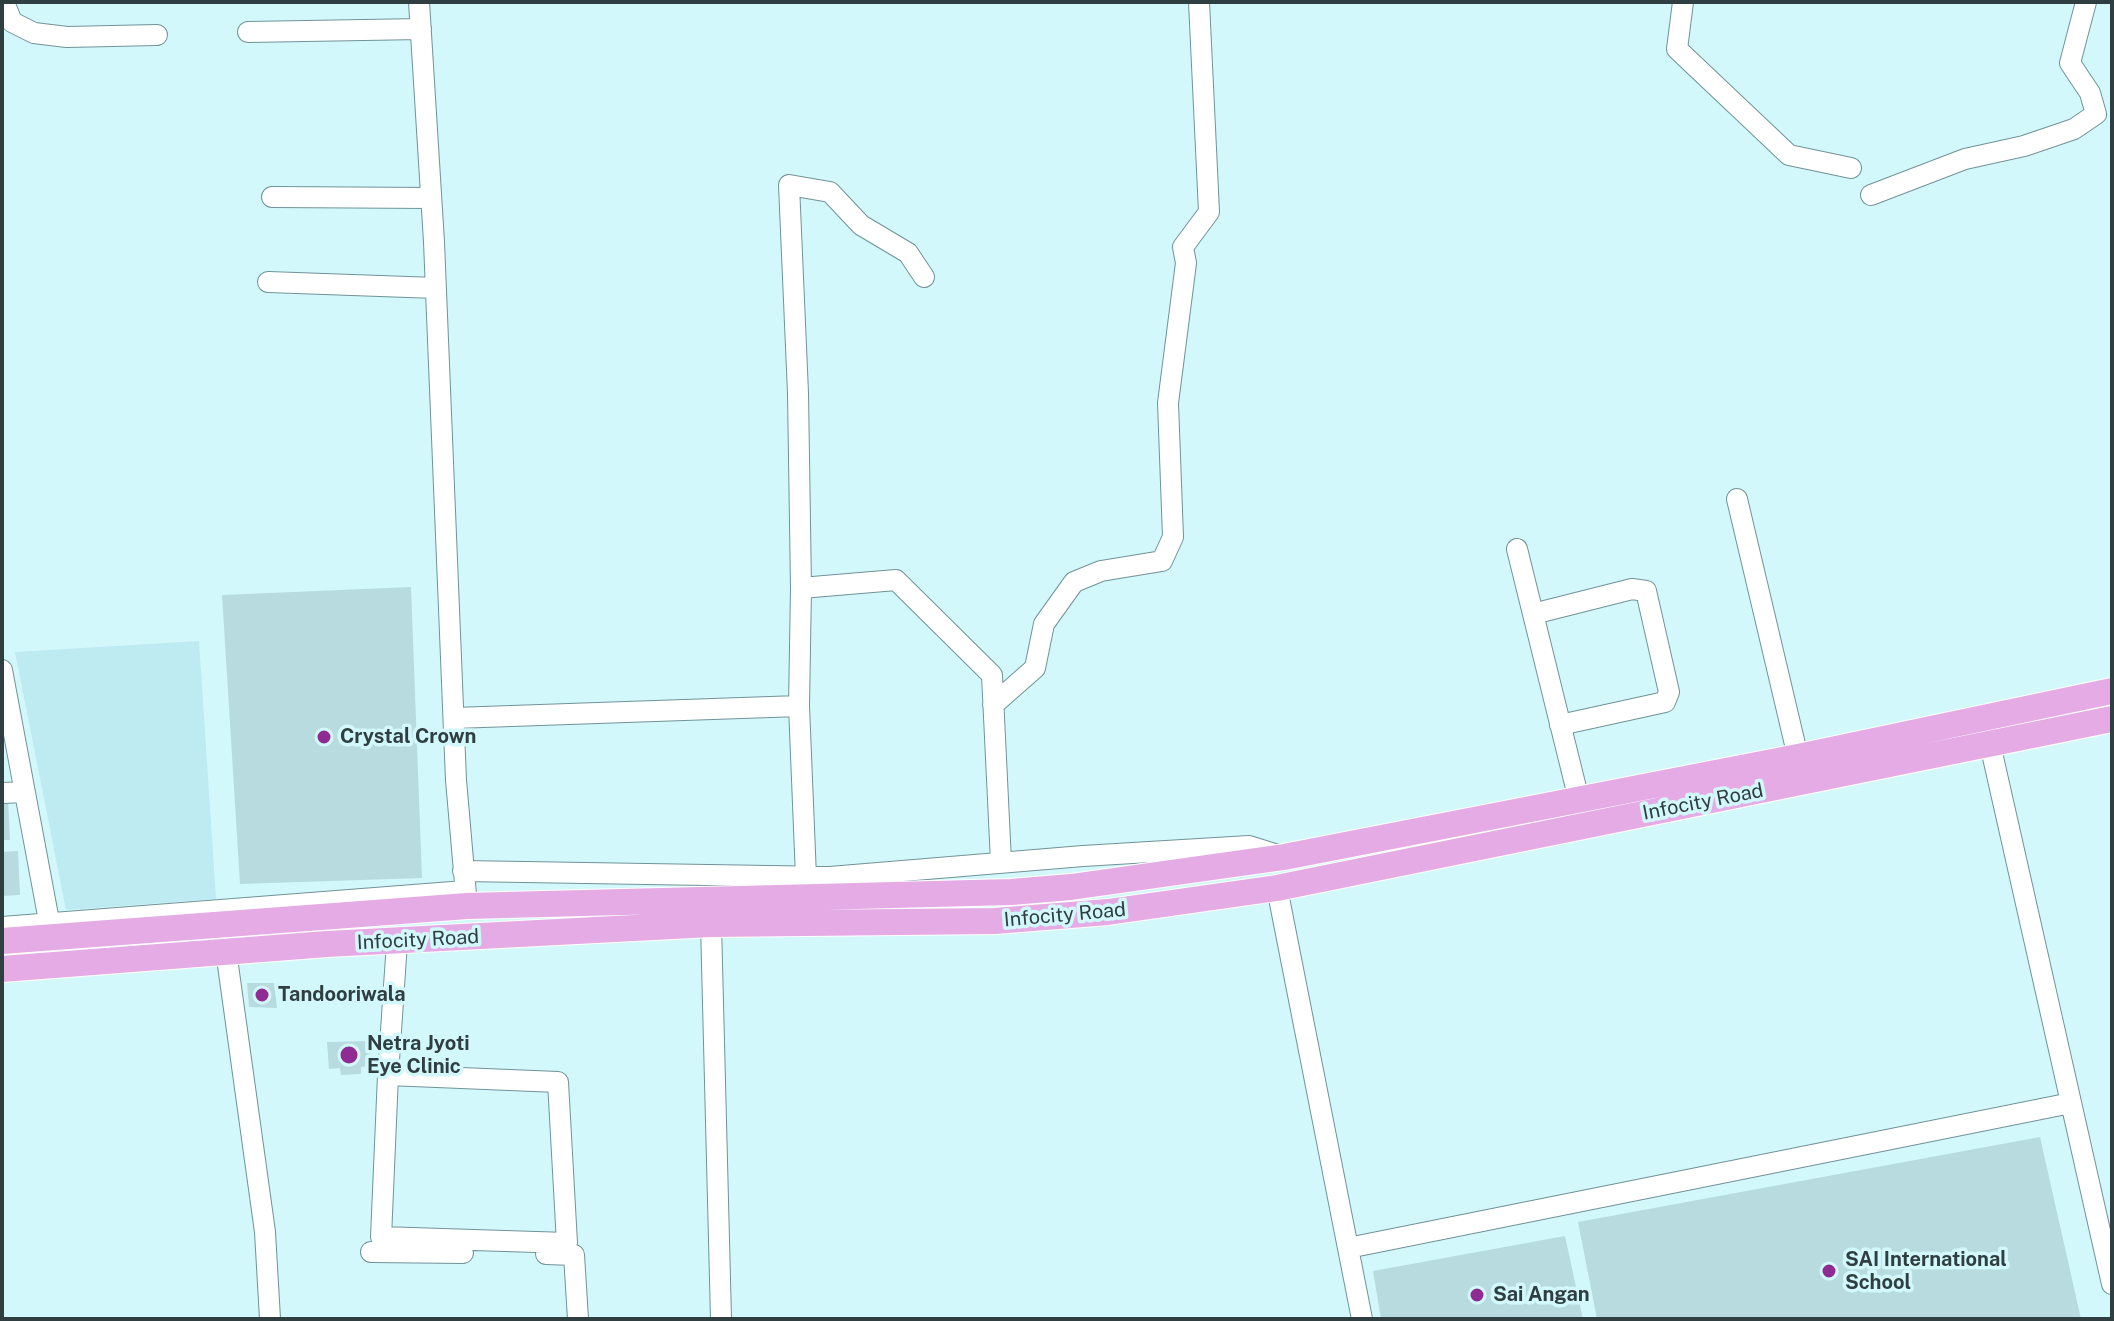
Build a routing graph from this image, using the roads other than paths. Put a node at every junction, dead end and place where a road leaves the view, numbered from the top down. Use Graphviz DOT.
graph roads {
  1 [pos="4,2"];
  2 [pos="419,2"];
  3 [pos="1199,2"];
  4 [pos="1683,2"];
  5 [pos="2086,2"];
  6 [pos="421,29"];
  7 [pos="248,32"];
  8 [pos="157,35"];
  9 [pos="1851,168"];
  10 [pos="1871,195"];
  11 [pos="272,197"];
  12 [pos="431,198"];
  13 [pos="924,277"];
  14 [pos="268,282"];
  15 [pos="436,288"];
  16 [pos="1737,499"];
  17 [pos="1517,549"];
  18 [pos="801,588"];
  19 [pos="1533,614"];
  20 [pos="2,670"];
  21 [pos="2112,691"];
  22 [pos="993,705"];
  23 [pos="799,706"];
  24 [pos="454,718"];
  25 [pos="2112,719"];
  26 [pos="1560,725"];
  27 [pos="1990,744"];
  28 [pos="1798,757"];
  29 [pos="25,792"];
  30 [pos="2,793"];
  31 [pos="1579,800"];
  32 [pos="1482,819"];
  33 [pos="1488,846"];
  34 [pos="1284,857"];
  35 [pos="1001,862"];
  36 [pos="806,877"];
  37 [pos="1277,888"];
  38 [pos="465,889"];
  39 [pos="890,896"];
  40 [pos="891,923"];
  41 [pos="711,924"];
  42 [pos="2,927"];
  43 [pos="51,930"];
  44 [pos="2,941"];
  45 [pos="397,942"];
  46 [pos="226,951"];
  47 [pos="2,969"];
  48 [pos="388,1075"];
  49 [pos="2071,1103"];
  50 [pos="1348,1248"];
  51 [pos="371,1252"];
  52 [pos="2112,1284"];
  53 [pos="270,1319"];
  54 [pos="578,1319"];
  55 [pos="721,1319"];
  56 [pos="1362,1319"];
  1 -- 8 [label="street"];
  2 -- 6 [label="street"];
  3 -- 22 [label="street"];
  4 -- 9 [label="street"];
  5 -- 10 [label="street"];
  6 -- 7 [label="street"];
  6 -- 12 [label="street"];
  11 -- 12 [label="street"];
  12 -- 15 [label="street"];
  13 -- 18 [label="street"];
  14 -- 15 [label="street"];
  15 -- 24 [label="street"];
  16 -- 28 [label="street"];
  17 -- 19 [label="street"];
  18 -- 22 [label="street"];
  18 -- 23 [label="street"];
  19 -- 26 [label="street"];
  19 -- 26 [label="street"];
  20 -- 29 [label="street"];
  21 -- 28 [label="main road, Infocity Road"];
  22 -- 35 [label="street"];
  23 -- 24 [label="street"];
  23 -- 36 [label="street"];
  24 -- 38 [label="street"];
  25 -- 27 [label="main road, Infocity Road"];
  26 -- 31 [label="street"];
  27 -- 33 [label="main road, Infocity Road"];
  27 -- 49 [label="street"];
  28 -- 31 [label="main road, Infocity Road"];
  29 -- 30 [label="street"];
  29 -- 43 [label="street"];
  31 -- 32 [label="main road, Infocity Road"];
  32 -- 33 [label="main road"];
  32 -- 34 [label="main road, Infocity Road"];
  33 -- 37 [label="main road, Infocity Road"];
  34 -- 35 [label="street"];
  34 -- 39 [label="main road, Infocity Road"];
  35 -- 36 [label="street"];
  36 -- 38 [label="street"];
  37 -- 40 [label="main road, Infocity Road"];
  37 -- 50 [label="street"];
  38 -- 39 [label="main road, Infocity Road"];
  38 -- 43 [label="main road, Infocity Road"];
  39 -- 40 [label="main road"];
  40 -- 41 [label="main road, Infocity Road"];
  41 -- 45 [label="main road, Infocity Road"];
  41 -- 55 [label="street"];
  42 -- 43 [label="street"];
  43 -- 44 [label="main road, Infocity Road"];
  45 -- 46 [label="main road, Infocity Road"];
  45 -- 48 [label="street"];
  46 -- 47 [label="main road, Infocity Road"];
  46 -- 53 [label="street"];
  48 -- 48 [label="street"];
  49 -- 50 [label="street"];
  49 -- 52 [label="street"];
  50 -- 56 [label="street"];
  51 -- 54 [label="street"];
}
